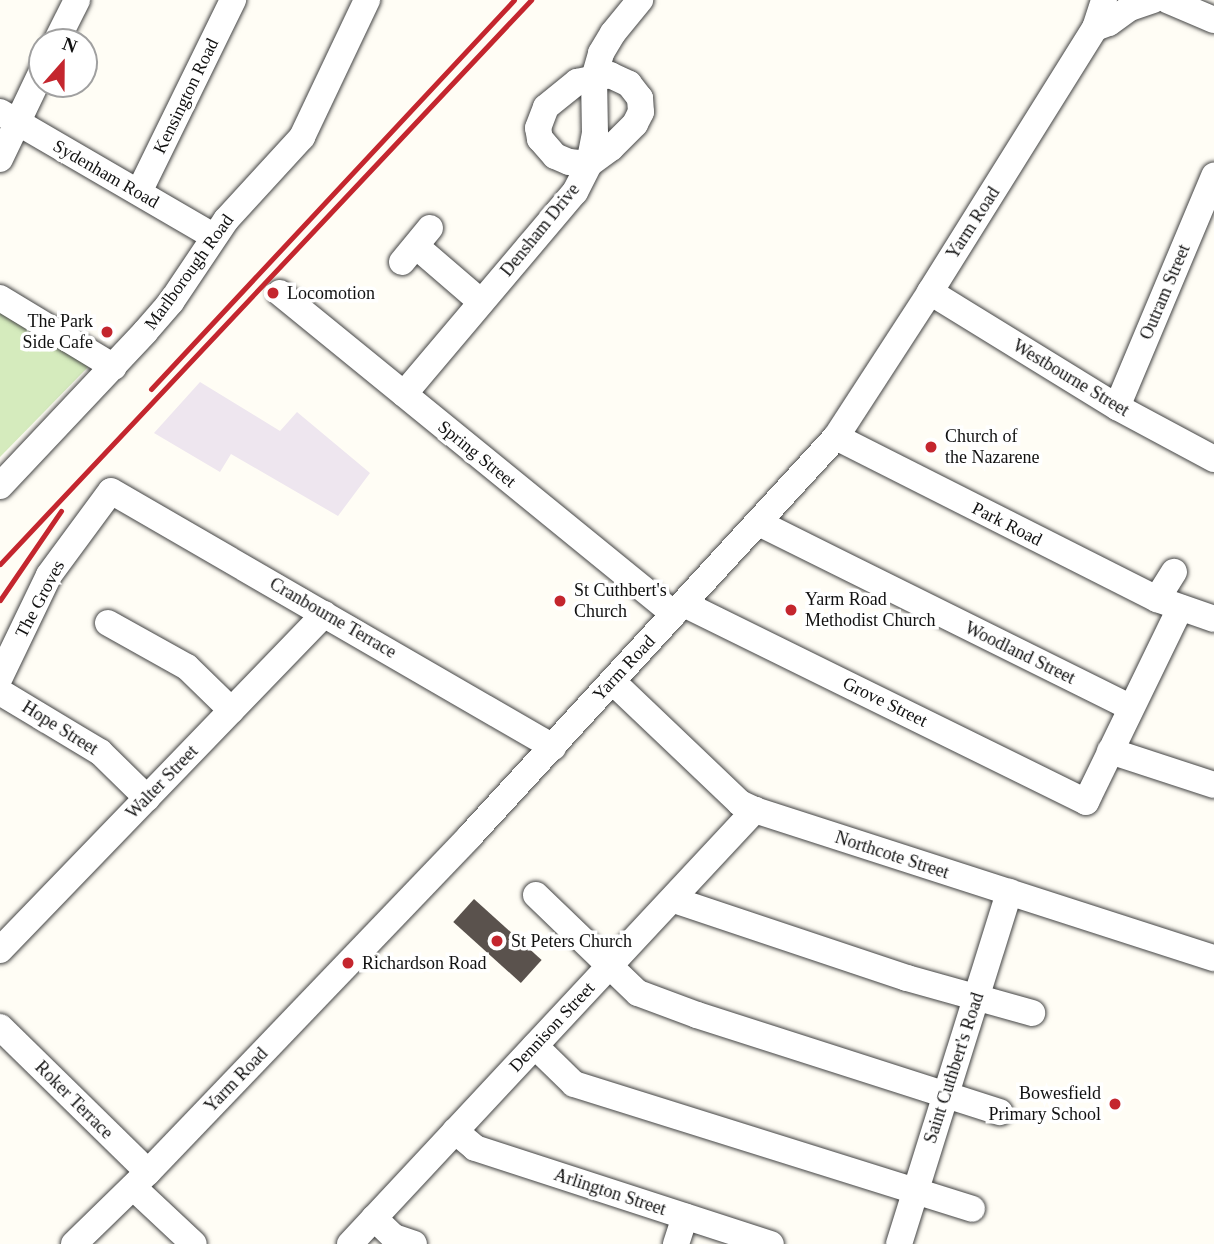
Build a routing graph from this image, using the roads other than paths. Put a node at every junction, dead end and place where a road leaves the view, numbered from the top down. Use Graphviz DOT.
graph roads {
  1 [pos="77,0"];
  2 [pos="233,0"];
  3 [pos="367,0"];
  4 [pos="640,0"];
  5 [pos="1087,0"];
  6 [pos="1104,0"];
  7 [pos="1153,0"];
  8 [pos="1167,0"];
  9 [pos="1207,11"];
  10 [pos="63,28"];
  11 [pos="1095,28"];
  12 [pos="594,78"];
  13 [pos="28,91"];
  14 [pos="9,117"];
  15 [pos="0,159"];
  16 [pos="589,164"];
  17 [pos="1214,176"];
  18 [pos="139,192"];
  19 [pos="213,236"];
  20 [pos="416,245"];
  21 [pos="930,292"];
  22 [pos="280,293"];
  23 [pos="0,298"];
  24 [pos="481,302"];
  25 [pos="114,368"];
  26 [pos="404,394"];
  27 [pos="1117,407"];
  28 [pos="836,437"];
  29 [pos="1214,459"];
  30 [pos="0,486"];
  31 [pos="111,491"];
  32 [pos="759,523"];
  33 [pos="1174,572"];
  34 [pos="1169,604"];
  35 [pos="679,609"];
  36 [pos="324,614"];
  37 [pos="1214,619"];
  38 [pos="108,623"];
  39 [pos="0,677"];
  40 [pos="612,681"];
  41 [pos="0,692"];
  42 [pos="1130,707"];
  43 [pos="231,710"];
  44 [pos="553,747"];
  45 [pos="1110,751"];
  46 [pos="1214,785"];
  47 [pos="147,798"];
  48 [pos="755,810"];
  49 [pos="1009,892"];
  50 [pos="536,895"];
  51 [pos="674,900"];
  52 [pos="0,950"];
  53 [pos="1214,958"];
  54 [pos="609,967"];
  55 [pos="977,998"];
  56 [pos="1032,1013"];
  57 [pos="0,1027"];
  58 [pos="535,1046"];
  59 [pos="946,1094"];
  60 [pos="1000,1112"];
  61 [pos="455,1131"];
  62 [pos="140,1180"];
  63 [pos="916,1191"];
  64 [pos="972,1209"];
  65 [pos="685,1216"];
  66 [pos="374,1218"];
  67 [pos="74,1244"];
  68 [pos="194,1244"];
  69 [pos="350,1244"];
  70 [pos="414,1244"];
  71 [pos="676,1244"];
  72 [pos="771,1244"];
  73 [pos="899,1244"];
  1 -- 10 [label="street"];
  2 -- 18 [label="street, Kensington Road"];
  3 -- 19 [label="street, Marlborough Road"];
  4 -- 12 [label="street, Densham Drive"];
  5 -- 11 [label="street"];
  6 -- 11 [label="street, Yarm Road"];
  7 -- 11 [label="street, Yarm Road"];
  8 -- 9 [label="street"];
  11 -- 21 [label="street, Yarm Road"];
  12 -- 16 [label="street, Densham Drive"];
  12 -- 16 [label="street"];
  12 -- 16 [label="street"];
  13 -- 14 [label="street"];
  14 -- 15 [label="street"];
  14 -- 18 [label="street, Sydenham Road"];
  16 -- 24 [label="street, Densham Drive"];
  17 -- 27 [label="street, Outram Street"];
  18 -- 19 [label="street, Sydenham Road"];
  19 -- 25 [label="street, Marlborough Road"];
  20 -- 24 [label="street"];
  21 -- 27 [label="street, Westbourne Street"];
  21 -- 28 [label="street, Yarm Road"];
  22 -- 26 [label="street, Spring Street"];
  23 -- 25 [label="street"];
  24 -- 26 [label="street, Densham Drive"];
  25 -- 30 [label="street, Marlborough Road"];
  26 -- 35 [label="street, Spring Street"];
  27 -- 29 [label="street, Westbourne Street"];
  28 -- 32 [label="street, Yarm Road"];
  28 -- 34 [label="street, Park Road"];
  31 -- 36 [label="street, Cranbourne Terrace"];
  31 -- 39 [label="street, The Groves"];
  32 -- 35 [label="street, Yarm Road"];
  32 -- 42 [label="street, Woodland Street"];
  33 -- 34 [label="street"];
  34 -- 37 [label="street, Park Road"];
  34 -- 42 [label="street"];
  35 -- 40 [label="street, Yarm Road"];
  35 -- 45 [label="street, Grove Street"];
  36 -- 43 [label="street, Walter Street"];
  36 -- 44 [label="street, Cranbourne Terrace"];
  38 -- 43 [label="street"];
  40 -- 44 [label="street, Yarm Road"];
  40 -- 48 [label="street, Northcote Street"];
  41 -- 47 [label="street, Hope Street"];
  42 -- 45 [label="street"];
  43 -- 47 [label="street, Walter Street"];
  44 -- 62 [label="street, Yarm Road"];
  45 -- 46 [label="street"];
  47 -- 52 [label="street, Walter Street"];
  48 -- 49 [label="street, Northcote Street"];
  48 -- 51 [label="street, Dennison Street"];
  49 -- 53 [label="street, Northcote Street"];
  49 -- 55 [label="street, Saint Cuthbert's Road"];
  50 -- 54 [label="street"];
  51 -- 54 [label="street, Dennison Street"];
  51 -- 55 [label="street"];
  54 -- 58 [label="street, Dennison Street"];
  54 -- 59 [label="street"];
  55 -- 56 [label="street"];
  55 -- 59 [label="street, Saint Cuthbert's Road"];
  57 -- 62 [label="street, Roker Terrace"];
  58 -- 61 [label="street, Dennison Street"];
  58 -- 63 [label="street"];
  59 -- 60 [label="street"];
  59 -- 63 [label="street, Saint Cuthbert's Road"];
  61 -- 65 [label="street, Arlington Street"];
  61 -- 66 [label="street, Dennison Street"];
  62 -- 67 [label="street, Yarm Road"];
  62 -- 68 [label="street"];
  63 -- 64 [label="street"];
  63 -- 73 [label="street, Saint Cuthbert's Road"];
  65 -- 71 [label="street"];
  65 -- 72 [label="street, Arlington Street"];
  66 -- 69 [label="street, Dennison Street"];
  66 -- 70 [label="street"];
}
